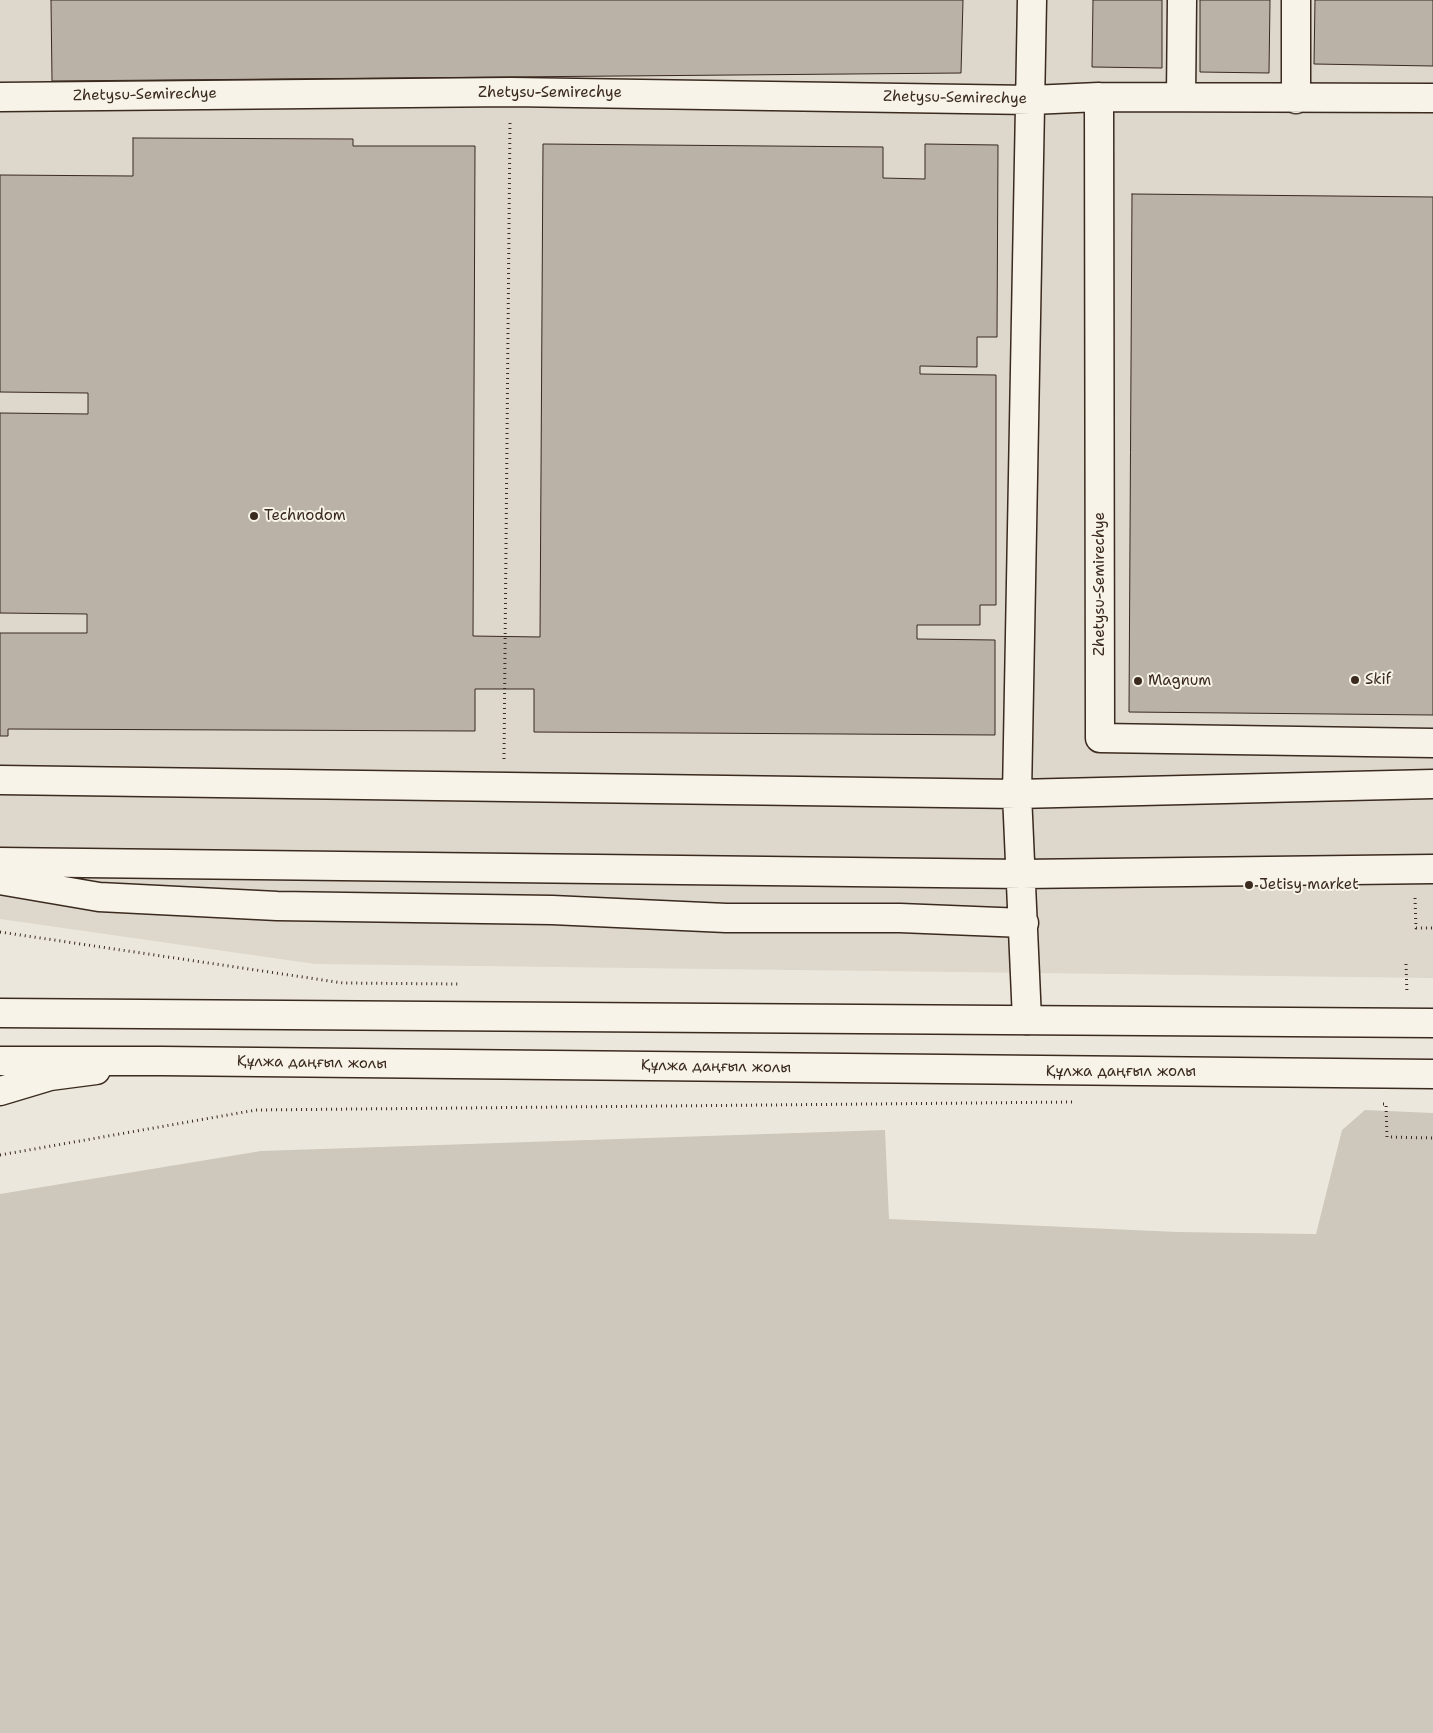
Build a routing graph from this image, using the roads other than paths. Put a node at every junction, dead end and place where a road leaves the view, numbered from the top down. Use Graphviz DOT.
graph roads {
  1 [pos="1032,0"];
  2 [pos="1182,0"];
  3 [pos="1296,0"];
  4 [pos="0,97"];
  5 [pos="1099,97"];
  6 [pos="1181,98"];
  7 [pos="1433,98"];
  8 [pos="1296,99"];
  9 [pos="1031,100"];
  10 [pos="1433,743"];
  11 [pos="0,780"];
  12 [pos="1433,784"];
  13 [pos="1017,794"];
  14 [pos="0,862"];
  15 [pos="1433,869"];
  16 [pos="1022,874"];
  17 [pos="0,880"];
  18 [pos="1024,923"];
  19 [pos="0,1002"];
  20 [pos="0,1014"];
  21 [pos="157,1016"];
  22 [pos="1027,1020"];
  23 [pos="1433,1023"];
  24 [pos="161,1061"];
  25 [pos="0,1062"];
  26 [pos="1433,1074"];
  27 [pos="0,1091"];
  1 -- 9 [label="main road"];
  2 -- 6 [label="main road"];
  3 -- 8 [label="main road"];
  4 -- 9 [label="main road, Zhetysu-Semirechye"];
  5 -- 6 [label="main road, Zhetysu-Semirechye"];
  5 -- 9 [label="main road, Zhetysu-Semirechye"];
  5 -- 10 [label="main road, Zhetysu-Semirechye"];
  6 -- 8 [label="main road, Zhetysu-Semirechye"];
  7 -- 8 [label="main road, Zhetysu-Semirechye"];
  9 -- 13 [label="main road"];
  11 -- 13 [label="main road"];
  12 -- 13 [label="main road"];
  13 -- 16 [label="main road"];
  14 -- 16 [label="main road"];
  15 -- 16 [label="main road"];
  16 -- 18 [label="main road"];
  17 -- 18 [label="main road"];
  18 -- 22 [label="main road"];
  19 -- 21 [label="main road"];
  20 -- 21 [label="main road"];
  21 -- 22 [label="main road"];
  22 -- 23 [label="main road"];
  24 -- 25 [label="main road, Құлжа даңғыл жолы"];
  24 -- 26 [label="main road, Құлжа даңғыл жолы"];
  24 -- 27 [label="main road"];
}
